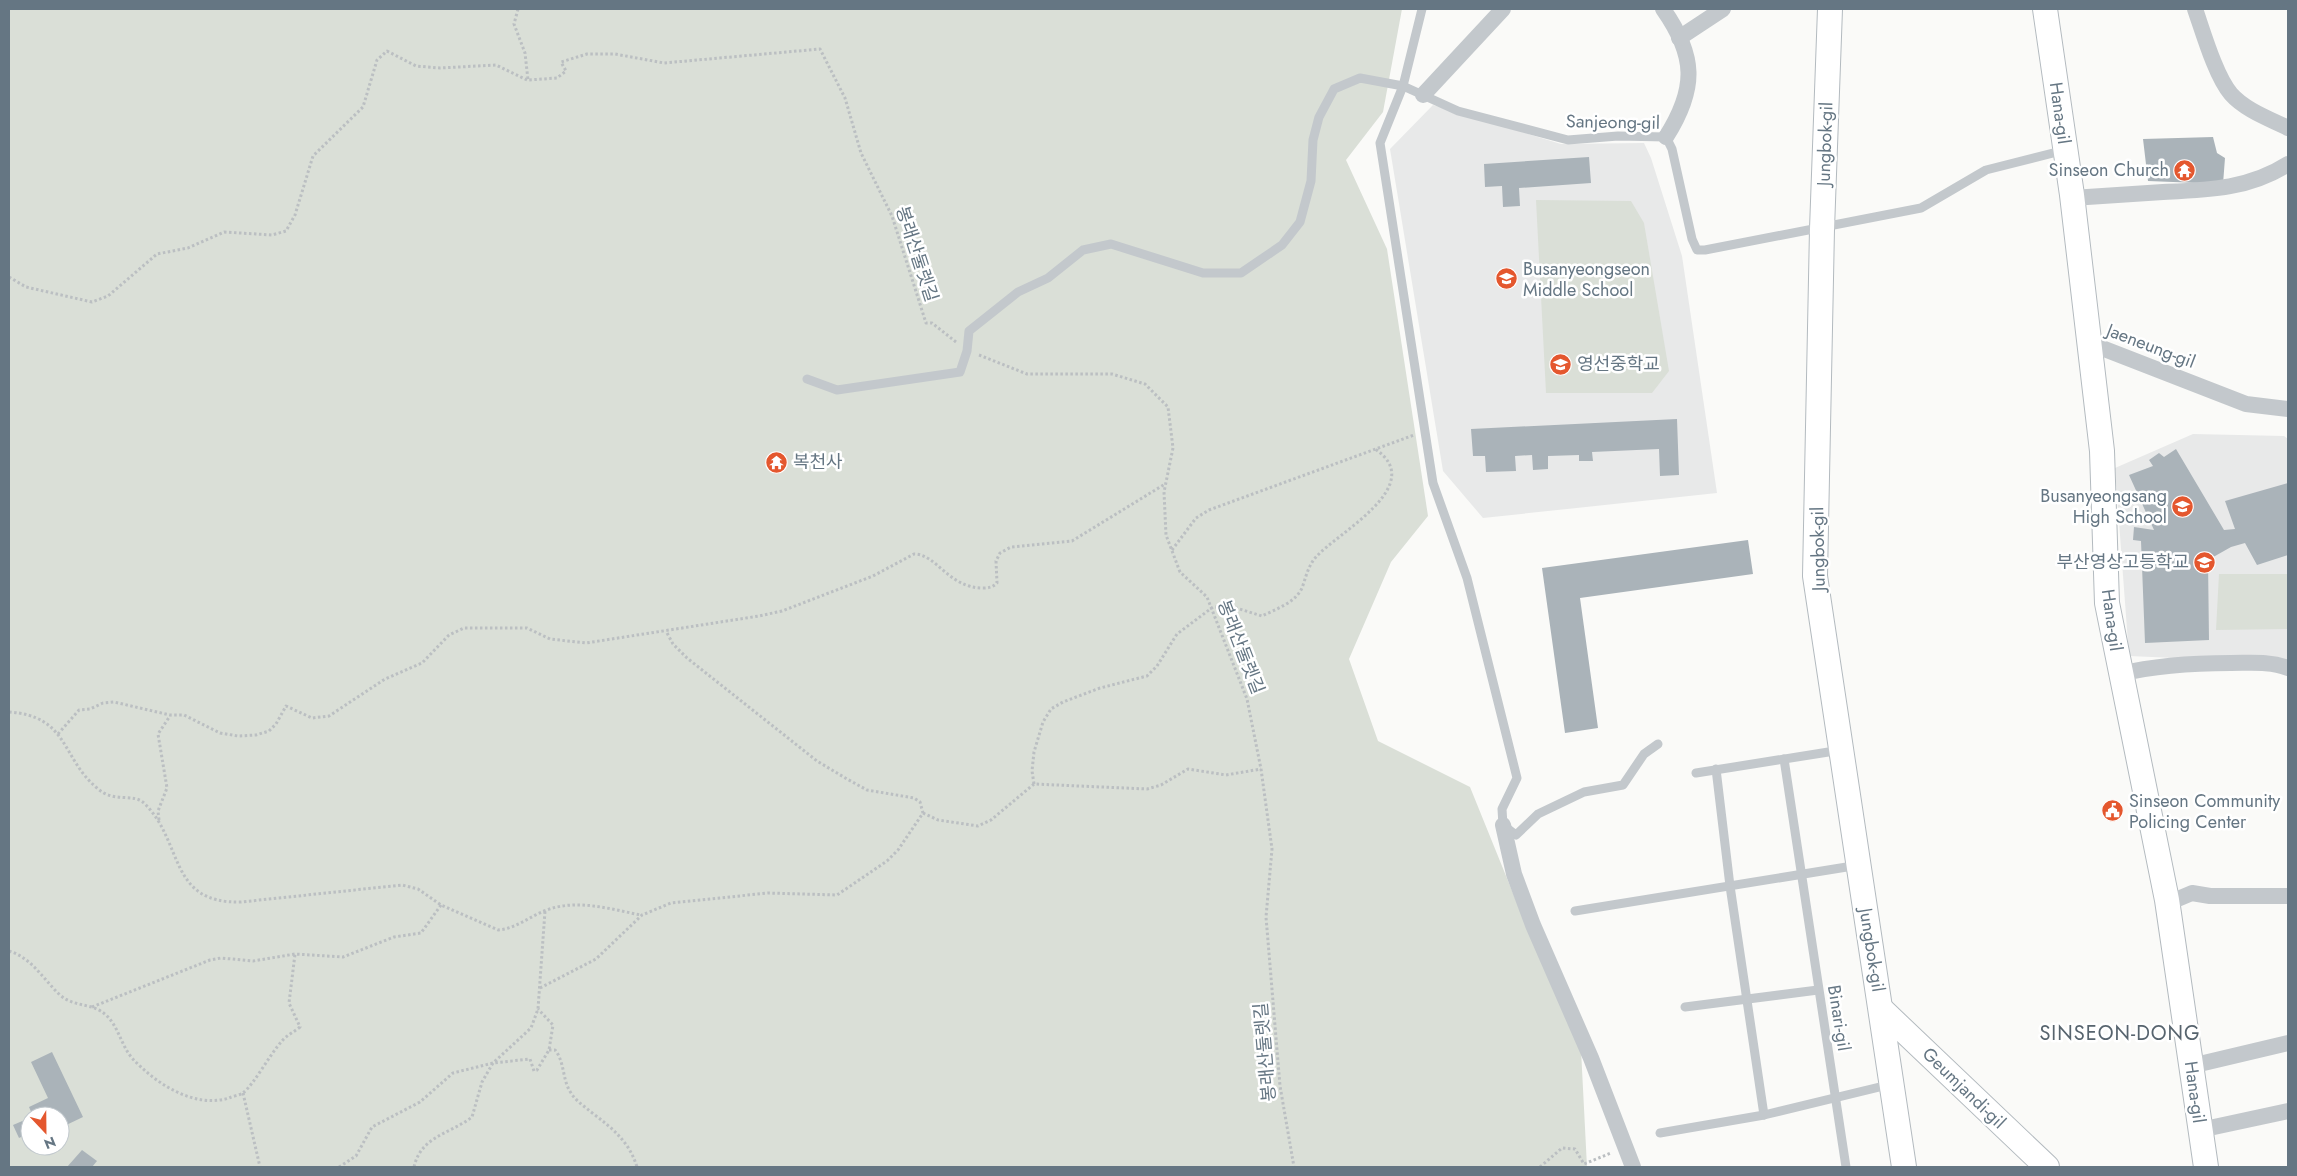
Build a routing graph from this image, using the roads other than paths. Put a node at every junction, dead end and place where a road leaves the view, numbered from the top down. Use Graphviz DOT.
graph roads {
  1 [pos="1422,9"];
  2 [pos="1503,9"];
  3 [pos="1662,9"];
  4 [pos="1723,9"];
  5 [pos="1830,9"];
  6 [pos="2045,9"];
  7 [pos="2196,9"];
  8 [pos="1680,38"];
  9 [pos="1404,86"];
  10 [pos="1423,96"];
  11 [pos="2288,128"];
  12 [pos="1666,138"];
  13 [pos="2065,150"];
  14 [pos="2288,164"];
  15 [pos="2072,198"];
  16 [pos="1822,229"];
  17 [pos="2090,343"];
  18 [pos="807,379"];
  19 [pos="2288,409"];
  20 [pos="2288,668"];
  21 [pos="2120,674"];
  22 [pos="1658,744"];
  23 [pos="1841,750"];
  24 [pos="1784,759"];
  25 [pos="1716,769"];
  26 [pos="1696,773"];
  27 [pos="1502,825"];
  28 [pos="1859,865"];
  29 [pos="1800,875"];
  30 [pos="1730,886"];
  31 [pos="2288,896"];
  32 [pos="2167,900"];
  33 [pos="1575,911"];
  34 [pos="1818,990"];
  35 [pos="1747,999"];
  36 [pos="1685,1007"];
  37 [pos="1881,1009"];
  38 [pos="2288,1043"];
  39 [pos="2191,1066"];
  40 [pos="1892,1084"];
  41 [pos="1834,1097"];
  42 [pos="2288,1111"];
  43 [pos="1764,1115"];
  44 [pos="2200,1130"];
  45 [pos="1660,1133"];
  46 [pos="1633,1167"];
  47 [pos="1846,1167"];
  48 [pos="1904,1167"];
  49 [pos="2047,1167"];
  50 [pos="2206,1167"];
  1 -- 9 [label="lane"];
  2 -- 10 [label="street"];
  3 -- 8 [label="street"];
  4 -- 8 [label="street"];
  5 -- 16 [label="street, Jungbok-gil"];
  6 -- 13 [label="street, Hana-gil"];
  7 -- 11 [label="street"];
  8 -- 12 [label="street"];
  9 -- 10 [label="lane, Sanjeong-gil"];
  9 -- 18 [label="lane, Sanjeong-gil"];
  9 -- 27 [label="lane"];
  10 -- 12 [label="lane, Sanjeong-gil"];
  12 -- 16 [label="lane, Sanjeong-gil"];
  13 -- 15 [label="street, Hana-gil"];
  13 -- 16 [label="lane"];
  14 -- 15 [label="street"];
  15 -- 17 [label="street, Hana-gil"];
  16 -- 23 [label="street, Jungbok-gil"];
  17 -- 19 [label="street, Jaeneung-gil"];
  17 -- 21 [label="street, Hana-gil"];
  20 -- 21 [label="street"];
  21 -- 32 [label="street, Hana-gil"];
  22 -- 27 [label="lane"];
  23 -- 24 [label="lane"];
  23 -- 28 [label="street, Jungbok-gil"];
  24 -- 25 [label="lane"];
  24 -- 29 [label="lane, Binari-gil"];
  25 -- 26 [label="lane"];
  25 -- 30 [label="lane"];
  27 -- 46 [label="street"];
  28 -- 29 [label="lane"];
  28 -- 37 [label="street, Jungbok-gil"];
  29 -- 30 [label="lane"];
  29 -- 34 [label="lane, Binari-gil"];
  30 -- 33 [label="lane"];
  30 -- 35 [label="lane"];
  31 -- 32 [label="street"];
  32 -- 39 [label="street, Hana-gil"];
  34 -- 35 [label="lane"];
  34 -- 41 [label="lane, Binari-gil"];
  35 -- 36 [label="lane"];
  35 -- 43 [label="lane"];
  37 -- 40 [label="street, Jungbok-gil"];
  37 -- 49 [label="street, Geumjandi-gil"];
  38 -- 39 [label="street"];
  39 -- 44 [label="street, Hana-gil"];
  40 -- 41 [label="lane"];
  40 -- 48 [label="street, Jungbok-gil"];
  41 -- 43 [label="lane"];
  41 -- 47 [label="lane, Binari-gil"];
  42 -- 44 [label="street"];
  43 -- 45 [label="lane"];
  44 -- 50 [label="street, Hana-gil"];
}
